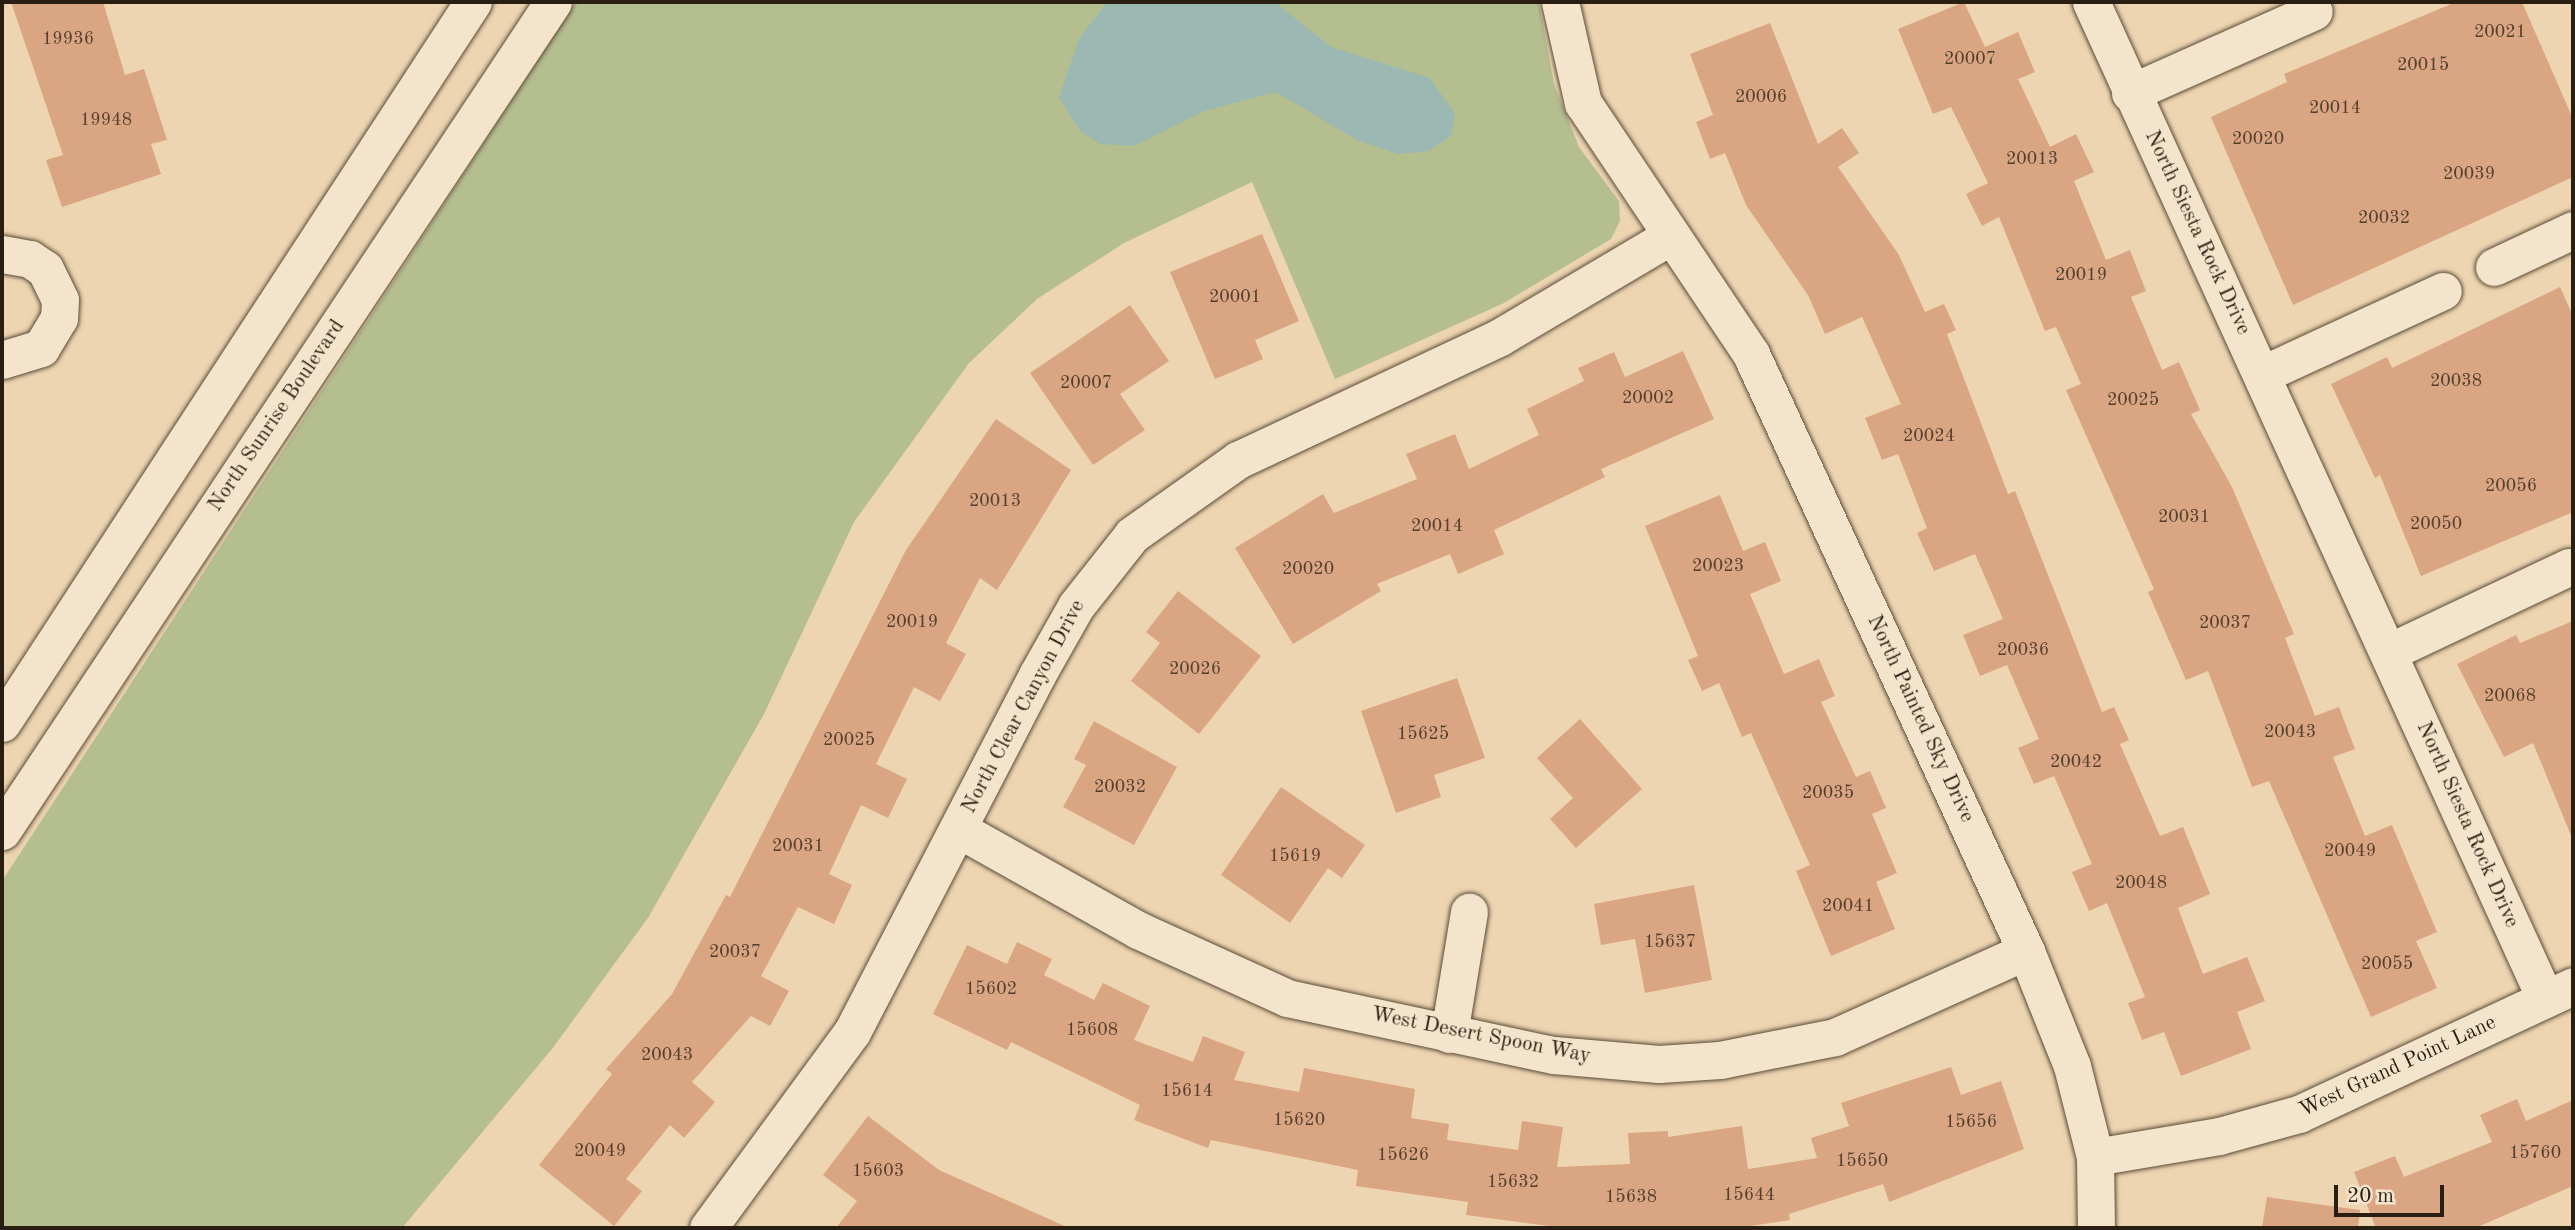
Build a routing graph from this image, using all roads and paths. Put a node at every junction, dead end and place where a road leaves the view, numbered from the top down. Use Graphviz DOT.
graph roads {
  1 [pos="473,2"];
  2 [pos="553,2"];
  3 [pos="1560,2"];
  4 [pos="2091,2"];
  5 [pos="2314,11"];
  6 [pos="2130,93"];
  7 [pos="2573,230"];
  8 [pos="1671,236"];
  9 [pos="2,254"];
  10 [pos="2494,267"];
  11 [pos="2443,291"];
  12 [pos="2,360"];
  13 [pos="2263,374"];
  14 [pos="2569,567"];
  15 [pos="2389,652"];
  16 [pos="2,723"];
  17 [pos="958,829"];
  18 [pos="2,831"];
  19 [pos="1469,912"];
  20 [pos="2026,951"];
  21 [pos="2559,992"];
  22 [pos="1449,1034"];
  23 [pos="2095,1157"];
  24 [pos="718,1224"];
  25 [pos="2096,1228"];
  1 -- 16 [label="street"];
  2 -- 18 [label="street, North Sunrise Boulevard"];
  3 -- 8 [label="street, North Painted Sky Drive"];
  4 -- 6 [label="street, North Siesta Rock Drive"];
  5 -- 6 [label="street"];
  6 -- 13 [label="street, North Siesta Rock Drive"];
  7 -- 10 [label="street"];
  8 -- 17 [label="street, North Clear Canyon Drive"];
  8 -- 20 [label="street, North Painted Sky Drive"];
  9 -- 12 [label="street"];
  11 -- 13 [label="street"];
  13 -- 15 [label="street, North Siesta Rock Drive"];
  14 -- 15 [label="street"];
  15 -- 21 [label="street, North Siesta Rock Drive"];
  17 -- 22 [label="street, West Desert Spoon Way"];
  17 -- 24 [label="street, North Clear Canyon Drive"];
  19 -- 22 [label="street"];
  20 -- 22 [label="street, West Desert Spoon Way"];
  20 -- 23 [label="street, North Painted Sky Drive"];
  21 -- 23 [label="street, West Grand Point Lane"];
  23 -- 25 [label="street, North Painted Sky Drive"];
}
